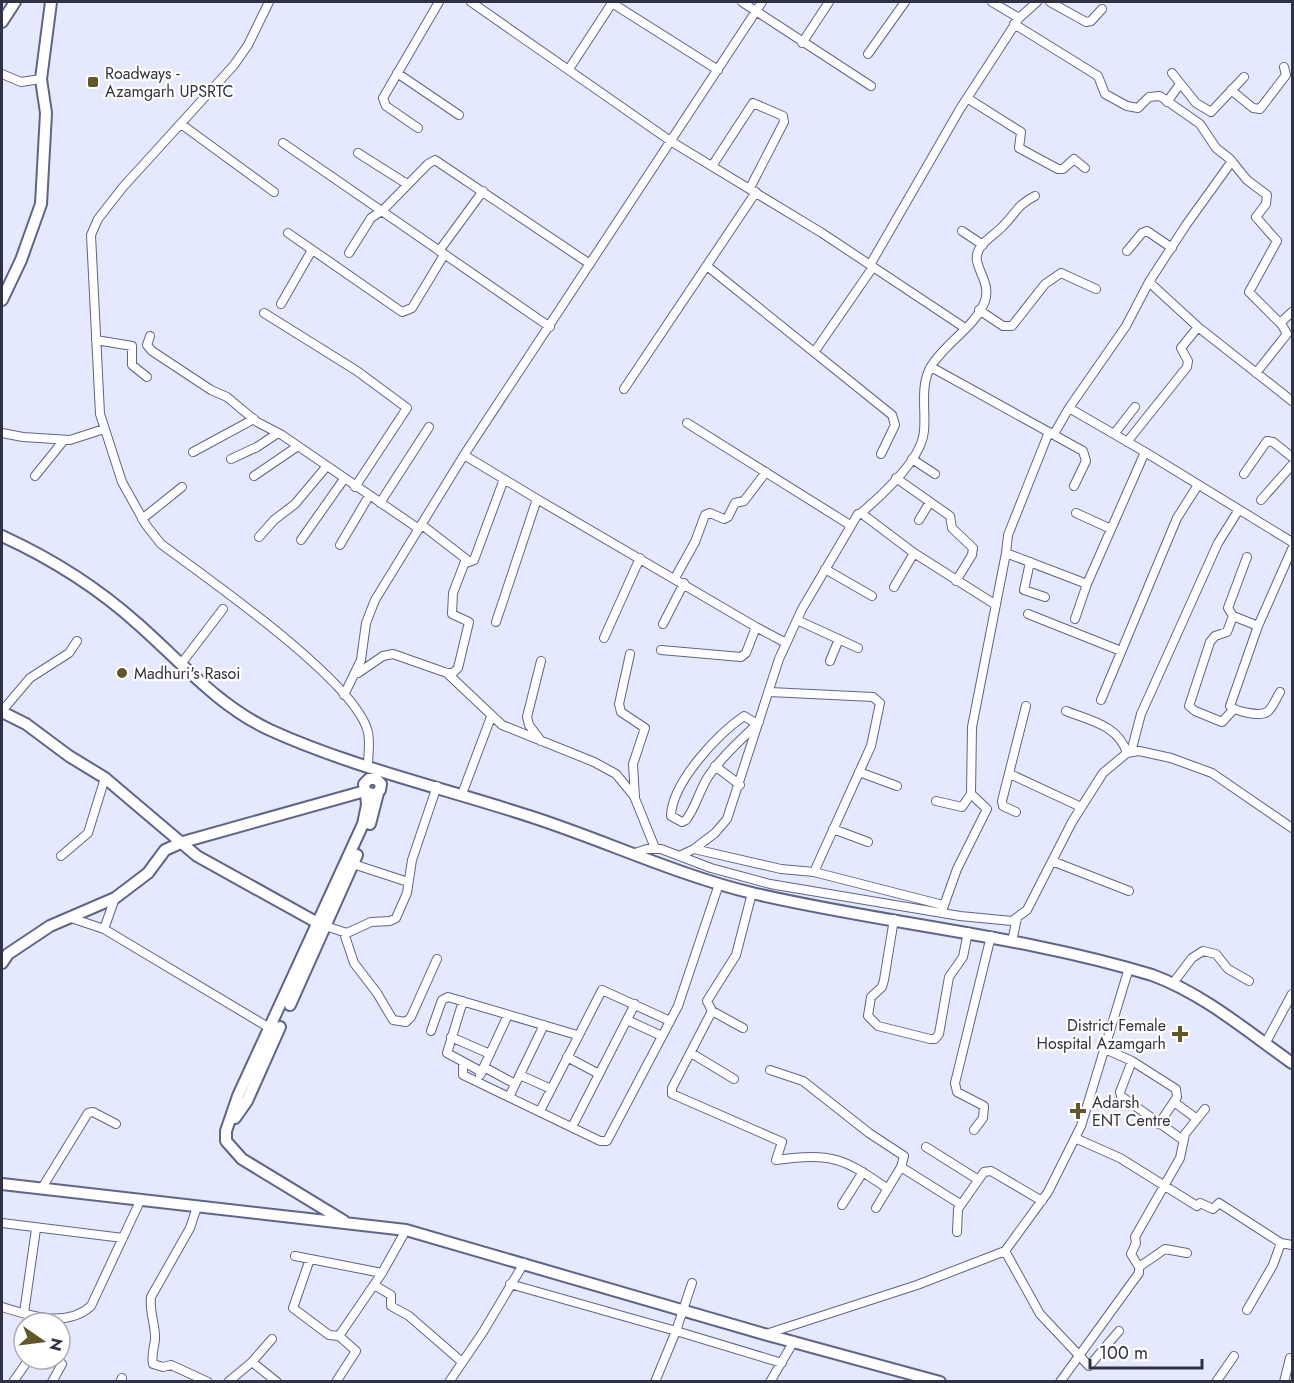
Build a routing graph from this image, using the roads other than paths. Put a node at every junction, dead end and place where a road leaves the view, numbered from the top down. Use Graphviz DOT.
graph roads {
  1 [pos="15,2"];
  2 [pos="51,2"];
  3 [pos="439,2"];
  4 [pos="471,2"];
  5 [pos="742,2"];
  6 [pos="762,2"];
  7 [pos="829,2"];
  8 [pos="905,2"];
  9 [pos="992,2"];
  10 [pos="1037,2"];
  11 [pos="1050,2"];
  12 [pos="267,3"];
  13 [pos="1102,9"];
  14 [pos="756,10"];
  15 [pos="1017,21"];
  16 [pos="2,22"];
  17 [pos="802,43"];
  18 [pos="868,54"];
  19 [pos="1284,68"];
  20 [pos="569,69"];
  21 [pos="718,70"];
  22 [pos="397,73"];
  23 [pos="1172,73"];
  24 [pos="2,74"];
  25 [pos="1244,77"];
  26 [pos="40,79"];
  27 [pos="1180,84"];
  28 [pos="871,86"];
  29 [pos="1231,90"];
  30 [pos="967,98"];
  31 [pos="1167,102"];
  32 [pos="459,115"];
  33 [pos="181,124"];
  34 [pos="418,128"];
  35 [pos="672,142"];
  36 [pos="283,143"];
  37 [pos="357,153"];
  38 [pos="1232,161"];
  39 [pos="712,165"];
  40 [pos="1085,168"];
  41 [pos="406,184"];
  42 [pos="753,190"];
  43 [pos="483,191"];
  44 [pos="274,192"];
  45 [pos="1035,196"];
  46 [pos="383,210"];
  47 [pos="962,231"];
  48 [pos="288,233"];
  49 [pos="983,245"];
  50 [pos="1172,248"];
  51 [pos="312,250"];
  52 [pos="1126,251"];
  53 [pos="349,253"];
  54 [pos="442,253"];
  55 [pos="590,264"];
  56 [pos="706,266"];
  57 [pos="871,266"];
  58 [pos="1149,282"];
  59 [pos="5,286"];
  60 [pos="1096,289"];
  61 [pos="2,300"];
  62 [pos="281,304"];
  63 [pos="979,310"];
  64 [pos="1293,312"];
  65 [pos="264,313"];
  66 [pos="1280,323"];
  67 [pos="550,327"];
  68 [pos="1198,327"];
  69 [pos="965,328"];
  70 [pos="150,336"];
  71 [pos="96,340"];
  72 [pos="815,351"];
  73 [pos="931,367"];
  74 [pos="1256,373"];
  75 [pos="147,377"];
  76 [pos="624,388"];
  77 [pos="1293,401"];
  78 [pos="1135,406"];
  79 [pos="1069,408"];
  80 [pos="254,419"];
  81 [pos="687,423"];
  82 [pos="429,427"];
  83 [pos="104,429"];
  84 [pos="2,433"];
  85 [pos="278,433"];
  86 [pos="1052,433"];
  87 [pos="1114,434"];
  88 [pos="64,440"];
  89 [pos="1128,442"];
  90 [pos="298,446"];
  91 [pos="193,452"];
  92 [pos="1145,452"];
  93 [pos="881,454"];
  94 [pos="464,455"];
  95 [pos="1293,457"];
  96 [pos="231,459"];
  97 [pos="912,459"];
  98 [pos="1293,465"];
  99 [pos="327,466"];
  100 [pos="766,472"];
  101 [pos="935,474"];
  102 [pos="1244,474"];
  103 [pos="35,476"];
  104 [pos="254,476"];
  105 [pos="896,478"];
  106 [pos="344,479"];
  107 [pos="504,479"];
  108 [pos="1198,484"];
  109 [pos="1074,486"];
  110 [pos="182,487"];
  111 [pos="355,487"];
  112 [pos="369,496"];
  113 [pos="537,499"];
  114 [pos="1261,500"];
  115 [pos="930,502"];
  116 [pos="380,504"];
  117 [pos="1238,510"];
  118 [pos="861,513"];
  119 [pos="1076,513"];
  120 [pos="142,519"];
  121 [pos="919,520"];
  122 [pos="850,525"];
  123 [pos="421,527"];
  124 [pos="1111,529"];
  125 [pos="2,536"];
  126 [pos="259,537"];
  127 [pos="301,540"];
  128 [pos="1293,542"];
  129 [pos="340,545"];
  130 [pos="914,553"];
  131 [pos="1006,553"];
  132 [pos="1291,555"];
  133 [pos="1247,557"];
  134 [pos="640,558"];
  135 [pos="1030,562"];
  136 [pos="466,563"];
  137 [pos="825,569"];
  138 [pos="675,578"];
  139 [pos="956,581"];
  140 [pos="684,583"];
  141 [pos="1087,584"];
  142 [pos="894,588"];
  143 [pos="872,596"];
  144 [pos="1045,597"];
  145 [pos="996,605"];
  146 [pos="223,609"];
  147 [pos="1028,614"];
  148 [pos="1233,616"];
  149 [pos="1075,618"];
  150 [pos="797,620"];
  151 [pos="496,621"];
  152 [pos="663,624"];
  153 [pos="1258,626"];
  154 [pos="756,627"];
  155 [pos="604,638"];
  156 [pos="839,639"];
  157 [pos="77,641"];
  158 [pos="786,644"];
  159 [pos="858,648"];
  160 [pos="661,650"];
  161 [pos="1121,651"];
  162 [pos="630,654"];
  163 [pos="541,661"];
  164 [pos="830,661"];
  165 [pos="181,664"];
  166 [pos="356,673"];
  167 [pos="447,673"];
  168 [pos="770,692"];
  169 [pos="1280,692"];
  170 [pos="344,695"];
  171 [pos="1101,700"];
  172 [pos="1026,706"];
  173 [pos="1233,710"];
  174 [pos="2,711"];
  175 [pos="1066,711"];
  176 [pos="490,717"];
  177 [pos="759,722"];
  178 [pos="543,742"];
  179 [pos="1129,752"];
  180 [pos="368,765"];
  181 [pos="715,766"];
  182 [pos="859,772"];
  183 [pos="1010,774"];
  184 [pos="407,777"];
  185 [pos="105,778"];
  186 [pos="377,785"];
  187 [pos="740,785"];
  188 [pos="437,786"];
  189 [pos="897,786"];
  190 [pos="365,792"];
  191 [pos="462,794"];
  192 [pos="971,794"];
  193 [pos="635,800"];
  194 [pos="936,801"];
  195 [pos="1081,807"];
  196 [pos="1016,812"];
  197 [pos="166,828"];
  198 [pos="1293,828"];
  199 [pos="833,829"];
  200 [pos="183,842"];
  201 [pos="868,842"];
  202 [pos="655,848"];
  203 [pos="694,849"];
  204 [pos="165,850"];
  205 [pos="632,854"];
  206 [pos="61,856"];
  207 [pos="679,856"];
  208 [pos="1052,861"];
  209 [pos="353,864"];
  210 [pos="814,872"];
  211 [pos="408,882"];
  212 [pos="719,884"];
  213 [pos="1129,891"];
  214 [pos="752,893"];
  215 [pos="115,898"];
  216 [pos="942,908"];
  217 [pos="71,918"];
  218 [pos="1017,918"];
  219 [pos="894,919"];
  220 [pos="323,925"];
  221 [pos="104,929"];
  222 [pos="968,932"];
  223 [pos="344,933"];
  224 [pos="991,936"];
  225 [pos="1012,940"];
  226 [pos="4,955"];
  227 [pos="437,959"];
  228 [pos="1129,968"];
  229 [pos="1249,981"];
  230 [pos="1173,982"];
  231 [pos="1293,994"];
  232 [pos="463,1001"];
  233 [pos="635,1004"];
  234 [pos="712,1011"];
  235 [pos="508,1015"];
  236 [pos="627,1020"];
  237 [pos="670,1021"];
  238 [pos="544,1025"];
  239 [pos="743,1028"];
  240 [pos="274,1031"];
  241 [pos="431,1031"];
  242 [pos="577,1035"];
  243 [pos="662,1036"];
  244 [pos="451,1037"];
  245 [pos="1265,1044"];
  246 [pos="1105,1049"];
  247 [pos="691,1053"];
  248 [pos="490,1054"];
  249 [pos="567,1057"];
  250 [pos="1132,1061"];
  251 [pos="464,1063"];
  252 [pos="1293,1063"];
  253 [pos="483,1070"];
  254 [pos="770,1070"];
  255 [pos="598,1074"];
  256 [pos="519,1075"];
  257 [pos="734,1078"];
  258 [pos="478,1082"];
  259 [pos="515,1084"];
  260 [pos="551,1089"];
  261 [pos="509,1097"];
  262 [pos="1174,1102"];
  263 [pos="1205,1109"];
  264 [pos="540,1111"];
  265 [pos="1197,1119"];
  266 [pos="116,1124"];
  267 [pos="1159,1125"];
  268 [pos="572,1128"];
  269 [pos="974,1130"];
  270 [pos="1075,1138"];
  271 [pos="1183,1140"];
  272 [pos="926,1147"];
  273 [pos="902,1167"];
  274 [pos="863,1172"];
  275 [pos="977,1179"];
  276 [pos="1163,1185"];
  277 [pos="2,1186"];
  278 [pos="42,1188"];
  279 [pos="888,1189"];
  280 [pos="141,1199"];
  281 [pos="1042,1201"];
  282 [pos="842,1204"];
  283 [pos="960,1204"];
  284 [pos="197,1207"];
  285 [pos="876,1208"];
  286 [pos="2,1223"];
  287 [pos="348,1223"];
  288 [pos="36,1229"];
  289 [pos="406,1230"];
  290 [pos="957,1232"];
  291 [pos="123,1239"];
  292 [pos="1281,1243"];
  293 [pos="1293,1245"];
  294 [pos="1005,1251"];
  295 [pos="1186,1253"];
  296 [pos="295,1256"];
  297 [pos="310,1259"];
  298 [pos="524,1263"];
  299 [pos="1139,1267"];
  300 [pos="381,1273"];
  301 [pos="692,1283"];
  302 [pos="510,1284"];
  303 [pos="374,1285"];
  304 [pos="683,1309"];
  305 [pos="1247,1310"];
  306 [pos="24,1311"];
  307 [pos="72,1318"];
  308 [pos="676,1331"];
  309 [pos="1119,1331"];
  310 [pos="764,1334"];
  311 [pos="339,1336"];
  312 [pos="272,1339"];
  313 [pos="794,1341"];
  314 [pos="1234,1356"];
  315 [pos="1079,1357"];
  316 [pos="1290,1358"];
  317 [pos="252,1362"];
  318 [pos="462,1362"];
  319 [pos="782,1363"];
  320 [pos="208,1382"];
  321 [pos="228,1382"];
  322 [pos="277,1382"];
  323 [pos="336,1382"];
  324 [pos="449,1382"];
  325 [pos="655,1382"];
  326 [pos="770,1382"];
  327 [pos="940,1382"];
  328 [pos="1060,1382"];
  329 [pos="1216,1382"];
  330 [pos="1284,1382"];
  1 -- 16 [label="street"];
  2 -- 26 [label="street"];
  3 -- 22 [label="street"];
  4 -- 20 [label="street"];
  5 -- 14 [label="street"];
  6 -- 14 [label="street"];
  7 -- 17 [label="street"];
  8 -- 18 [label="street"];
  9 -- 15 [label="street"];
  10 -- 15 [label="street"];
  11 -- 13 [label="street"];
  12 -- 33 [label="street"];
  14 -- 17 [label="street"];
  14 -- 21 [label="street"];
  15 -- 30 [label="street"];
  15 -- 31 [label="street"];
  17 -- 28 [label="street"];
  19 -- 29 [label="street"];
  20 -- 21 [label="street"];
  20 -- 35 [label="street"];
  21 -- 35 [label="street"];
  22 -- 32 [label="street"];
  22 -- 34 [label="street"];
  23 -- 27 [label="street"];
  24 -- 26 [label="street"];
  25 -- 29 [label="street"];
  26 -- 59 [label="street"];
  27 -- 29 [label="street"];
  27 -- 31 [label="street"];
  30 -- 40 [label="street"];
  30 -- 57 [label="street"];
  31 -- 38 [label="street"];
  33 -- 44 [label="street"];
  33 -- 71 [label="street"];
  35 -- 39 [label="street"];
  35 -- 55 [label="street"];
  36 -- 46 [label="street"];
  37 -- 41 [label="street"];
  38 -- 50 [label="street"];
  38 -- 66 [label="street"];
  39 -- 42 [label="street"];
  39 -- 42 [label="street"];
  41 -- 43 [label="street"];
  41 -- 46 [label="street"];
  42 -- 56 [label="street"];
  42 -- 57 [label="street"];
  43 -- 54 [label="street"];
  43 -- 55 [label="street"];
  45 -- 49 [label="street"];
  46 -- 53 [label="street"];
  46 -- 54 [label="street"];
  47 -- 49 [label="street"];
  48 -- 51 [label="street"];
  49 -- 63 [label="street"];
  50 -- 52 [label="street"];
  50 -- 58 [label="street"];
  51 -- 54 [label="street"];
  51 -- 62 [label="street"];
  54 -- 67 [label="street"];
  55 -- 67 [label="street"];
  56 -- 72 [label="street"];
  56 -- 76 [label="street"];
  57 -- 69 [label="street"];
  57 -- 72 [label="street"];
  58 -- 68 [label="street"];
  58 -- 79 [label="street"];
  59 -- 61 [label="street"];
  60 -- 63 [label="street"];
  63 -- 69 [label="street"];
  64 -- 66 [label="street"];
  65 -- 111 [label="street"];
  66 -- 74 [label="street"];
  67 -- 94 [label="street"];
  68 -- 74 [label="street"];
  68 -- 89 [label="street"];
  69 -- 73 [label="street"];
  70 -- 80 [label="street"];
  71 -- 75 [label="street"];
  71 -- 83 [label="street"];
  72 -- 93 [label="street"];
  73 -- 86 [label="street"];
  73 -- 97 [label="street"];
  74 -- 77 [label="street"];
  78 -- 87 [label="street"];
  79 -- 86 [label="street"];
  79 -- 87 [label="street"];
  80 -- 85 [label="street"];
  80 -- 91 [label="street"];
  81 -- 100 [label="street"];
  82 -- 116 [label="street"];
  83 -- 88 [label="street"];
  83 -- 120 [label="street"];
  84 -- 88 [label="street"];
  85 -- 90 [label="street"];
  85 -- 96 [label="street"];
  86 -- 109 [label="street"];
  86 -- 131 [label="street"];
  87 -- 89 [label="street"];
  88 -- 103 [label="street"];
  89 -- 92 [label="street"];
  90 -- 99 [label="street"];
  90 -- 104 [label="street"];
  92 -- 108 [label="street"];
  92 -- 124 [label="street"];
  94 -- 107 [label="street"];
  94 -- 123 [label="street"];
  95 -- 102 [label="street"];
  97 -- 101 [label="street"];
  97 -- 105 [label="street"];
  98 -- 114 [label="street"];
  99 -- 106 [label="street"];
  99 -- 126 [label="street"];
  100 -- 122 [label="street"];
  100 -- 138 [label="street"];
  105 -- 115 [label="street"];
  105 -- 118 [label="street"];
  106 -- 111 [label="street"];
  106 -- 127 [label="street"];
  107 -- 113 [label="street"];
  107 -- 136 [label="street"];
  108 -- 117 [label="street"];
  108 -- 161 [label="street"];
  110 -- 120 [label="street"];
  111 -- 112 [label="street"];
  112 -- 116 [label="street"];
  112 -- 129 [label="street"];
  113 -- 134 [label="street"];
  113 -- 151 [label="street"];
  115 -- 121 [label="street"];
  115 -- 139 [label="street"];
  116 -- 123 [label="street"];
  117 -- 128 [label="street"];
  117 -- 179 [label="street"];
  118 -- 122 [label="street"];
  118 -- 130 [label="street"];
  119 -- 124 [label="street"];
  120 -- 170 [label="street"];
  122 -- 137 [label="street"];
  123 -- 136 [label="street"];
  123 -- 166 [label="street"];
  124 -- 141 [label="street"];
  125 -- 165 [label="street"];
  130 -- 139 [label="street"];
  130 -- 142 [label="street"];
  131 -- 135 [label="street"];
  131 -- 145 [label="street"];
  132 -- 153 [label="street"];
  133 -- 148 [label="street"];
  134 -- 138 [label="street"];
  134 -- 155 [label="street"];
  135 -- 141 [label="street"];
  135 -- 144 [label="street"];
  136 -- 167 [label="street"];
  137 -- 143 [label="street"];
  137 -- 150 [label="street"];
  138 -- 140 [label="street"];
  139 -- 145 [label="street"];
  140 -- 152 [label="street"];
  140 -- 154 [label="street"];
  141 -- 149 [label="street"];
  145 -- 192 [label="street"];
  146 -- 165 [label="street"];
  147 -- 161 [label="street"];
  148 -- 153 [label="street"];
  148 -- 173 [label="street"];
  150 -- 156 [label="street"];
  150 -- 158 [label="street"];
  153 -- 173 [label="street"];
  154 -- 158 [label="street"];
  154 -- 160 [label="street"];
  156 -- 159 [label="street"];
  156 -- 164 [label="street"];
  157 -- 174 [label="street"];
  158 -- 168 [label="street"];
  161 -- 171 [label="street"];
  162 -- 193 [label="street"];
  163 -- 178 [label="street"];
  165 -- 180 [label="street"];
  166 -- 167 [label="street"];
  166 -- 170 [label="street"];
  167 -- 176 [label="street"];
  168 -- 177 [label="street"];
  168 -- 182 [label="street"];
  169 -- 173 [label="street"];
  170 -- 180 [label="street"];
  172 -- 183 [label="street"];
  174 -- 185 [label="street"];
  175 -- 179 [label="street"];
  176 -- 178 [label="street"];
  176 -- 191 [label="street"];
  177 -- 181 [label="street"];
  177 -- 181 [label="street"];
  177 -- 187 [label="street"];
  178 -- 193 [label="street"];
  179 -- 195 [label="street"];
  179 -- 198 [label="street"];
  180 -- 184 [label="street"];
  180 -- 186 [label="street"];
  181 -- 187 [label="street"];
  182 -- 189 [label="street"];
  182 -- 199 [label="street"];
  183 -- 195 [label="street"];
  183 -- 196 [label="street"];
  184 -- 186 [label="street"];
  184 -- 188 [label="street"];
  185 -- 197 [label="street"];
  185 -- 206 [label="street"];
  186 -- 190 [label="street"];
  186 -- 190 [label="street"];
  186 -- 209 [label="street"];
  187 -- 203 [label="street"];
  188 -- 191 [label="street"];
  188 -- 211 [label="street"];
  190 -- 200 [label="street"];
  190 -- 220 [label="street"];
  191 -- 205 [label="street"];
  192 -- 194 [label="street"];
  192 -- 216 [label="street"];
  193 -- 202 [label="street"];
  195 -- 208 [label="street"];
  197 -- 200 [label="street"];
  197 -- 204 [label="street"];
  199 -- 201 [label="street"];
  199 -- 210 [label="street"];
  200 -- 204 [label="street"];
  200 -- 220 [label="street"];
  202 -- 205 [label="street"];
  202 -- 207 [label="street"];
  203 -- 207 [label="street"];
  203 -- 210 [label="street"];
  204 -- 215 [label="street"];
  205 -- 212 [label="street"];
  207 -- 216 [label="street"];
  208 -- 213 [label="street"];
  208 -- 218 [label="street"];
  209 -- 211 [label="street"];
  209 -- 220 [label="street"];
  210 -- 216 [label="street"];
  211 -- 223 [label="street"];
  212 -- 214 [label="street"];
  212 -- 237 [label="street"];
  214 -- 219 [label="street"];
  214 -- 234 [label="street"];
  215 -- 217 [label="street"];
  215 -- 221 [label="street"];
  216 -- 218 [label="street"];
  217 -- 221 [label="street"];
  217 -- 226 [label="street"];
  218 -- 225 [label="street"];
  219 -- 222 [label="street"];
  219 -- 222 [label="street"];
  220 -- 223 [label="street"];
  220 -- 240 [label="street"];
  221 -- 240 [label="street"];
  222 -- 224 [label="street"];
  223 -- 227 [label="street"];
  224 -- 225 [label="street"];
  224 -- 269 [label="street"];
  225 -- 228 [label="street"];
  228 -- 230 [label="street"];
  228 -- 246 [label="street"];
  229 -- 230 [label="street"];
  230 -- 245 [label="street"];
  231 -- 245 [label="street"];
  232 -- 235 [label="street"];
  232 -- 241 [label="street"];
  232 -- 244 [label="street"];
  233 -- 236 [label="street"];
  233 -- 237 [label="street"];
  233 -- 242 [label="street"];
  234 -- 239 [label="street"];
  234 -- 247 [label="street"];
  235 -- 238 [label="street"];
  235 -- 248 [label="street"];
  236 -- 243 [label="street"];
  236 -- 255 [label="street"];
  237 -- 243 [label="street"];
  238 -- 242 [label="street"];
  238 -- 256 [label="street"];
  240 -- 287 [label="street"];
  242 -- 249 [label="street"];
  243 -- 268 [label="street"];
  244 -- 248 [label="street"];
  244 -- 251 [label="street"];
  245 -- 252 [label="street"];
  246 -- 250 [label="street"];
  246 -- 270 [label="street"];
  247 -- 257 [label="street"];
  247 -- 274 [label="street"];
  248 -- 253 [label="street"];
  249 -- 255 [label="street"];
  249 -- 260 [label="street"];
  250 -- 262 [label="street"];
  250 -- 267 [label="street"];
  251 -- 253 [label="street"];
  251 -- 258 [label="street"];
  253 -- 258 [label="street"];
  253 -- 259 [label="street"];
  254 -- 273 [label="street"];
  255 -- 268 [label="street"];
  256 -- 259 [label="street"];
  256 -- 260 [label="street"];
  258 -- 261 [label="street"];
  259 -- 261 [label="street"];
  260 -- 264 [label="street"];
  261 -- 264 [label="street"];
  262 -- 265 [label="street"];
  262 -- 267 [label="street"];
  263 -- 265 [label="street"];
  264 -- 268 [label="street"];
  265 -- 271 [label="street"];
  266 -- 278 [label="street"];
  267 -- 271 [label="street"];
  270 -- 276 [label="street"];
  270 -- 281 [label="street"];
  271 -- 276 [label="street"];
  272 -- 275 [label="street"];
  273 -- 279 [label="street"];
  273 -- 283 [label="street"];
  274 -- 279 [label="street"];
  274 -- 282 [label="street"];
  275 -- 281 [label="street"];
  275 -- 283 [label="street"];
  276 -- 292 [label="street"];
  276 -- 299 [label="street"];
  277 -- 278 [label="street"];
  278 -- 280 [label="street"];
  279 -- 285 [label="street"];
  280 -- 284 [label="street"];
  280 -- 291 [label="street"];
  281 -- 294 [label="street"];
  283 -- 290 [label="street"];
  284 -- 287 [label="street"];
  284 -- 320 [label="street"];
  286 -- 288 [label="street"];
  287 -- 289 [label="street"];
  288 -- 291 [label="street"];
  288 -- 306 [label="street"];
  289 -- 298 [label="street"];
  289 -- 300 [label="street"];
  291 -- 307 [label="street"];
  292 -- 293 [label="street"];
  292 -- 305 [label="street"];
  294 -- 310 [label="street"];
  294 -- 315 [label="street"];
  295 -- 299 [label="street"];
  296 -- 297 [label="street"];
  297 -- 300 [label="street"];
  297 -- 311 [label="street"];
  298 -- 302 [label="street"];
  298 -- 304 [label="street"];
  299 -- 315 [label="street"];
  300 -- 303 [label="street"];
  301 -- 304 [label="street"];
  302 -- 308 [label="street"];
  302 -- 318 [label="street"];
  303 -- 311 [label="street"];
  303 -- 318 [label="street"];
  304 -- 308 [label="street"];
  304 -- 310 [label="street"];
  308 -- 319 [label="street"];
  308 -- 325 [label="street"];
  309 -- 315 [label="street"];
  310 -- 313 [label="street"];
  311 -- 323 [label="street"];
  312 -- 317 [label="street"];
  313 -- 319 [label="street"];
  313 -- 327 [label="street"];
  314 -- 329 [label="street"];
  315 -- 328 [label="street"];
  316 -- 330 [label="street"];
  317 -- 321 [label="street"];
  317 -- 322 [label="street"];
  318 -- 324 [label="street"];
  319 -- 326 [label="street"];
}
